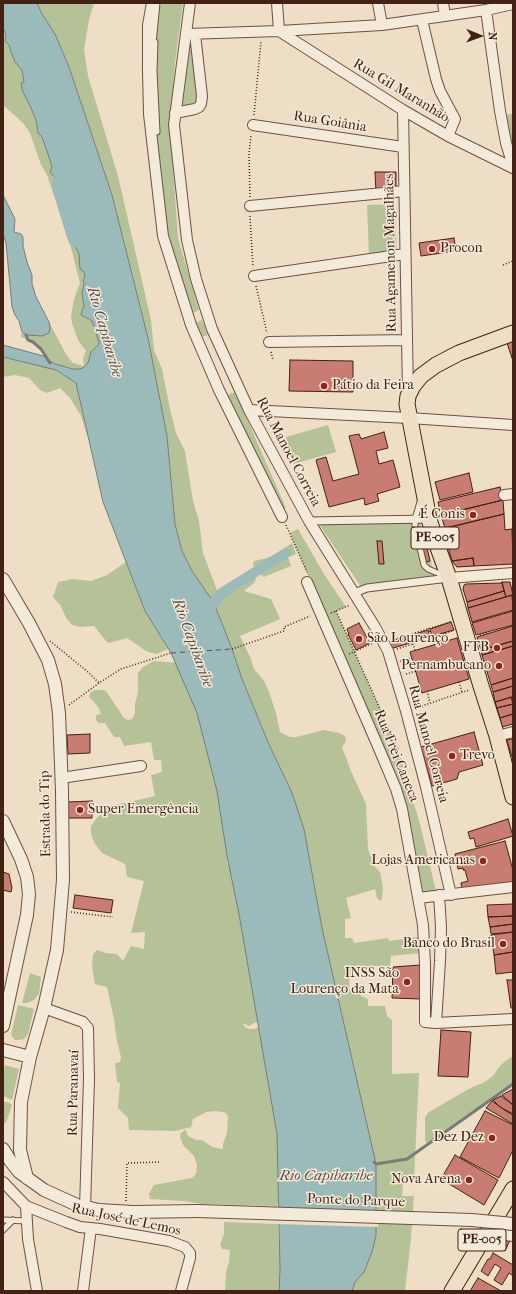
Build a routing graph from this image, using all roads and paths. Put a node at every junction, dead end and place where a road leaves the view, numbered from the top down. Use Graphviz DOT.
graph roads {
  1 [pos="152,3"];
  2 [pos="157,3"];
  3 [pos="160,3"];
  4 [pos="190,3"];
  5 [pos="277,3"];
  6 [pos="378,3"];
  7 [pos="443,3"];
  8 [pos="513,4"];
  9 [pos="486,10"];
  10 [pos="445,16"];
  11 [pos="422,20"];
  12 [pos="382,25"];
  13 [pos="279,31"];
  14 [pos="191,34"];
  15 [pos="403,110"];
  16 [pos="175,113"];
  17 [pos="253,125"];
  18 [pos="448,136"];
  19 [pos="403,147"];
  20 [pos="513,167"];
  21 [pos="404,191"];
  22 [pos="250,206"];
  23 [pos="405,254"];
  24 [pos="513,261"];
  25 [pos="502,264"];
  26 [pos="254,276"];
  27 [pos="513,332"];
  28 [pos="407,340"];
  29 [pos="269,342"];
  30 [pos="408,396"];
  31 [pos="249,410"];
  32 [pos="409,418"];
  33 [pos="513,425"];
  34 [pos="282,517"];
  35 [pos="422,519"];
  36 [pos="309,521"];
  37 [pos="513,573"];
  38 [pos="449,578"];
  39 [pos="3,579"];
  40 [pos="307,582"];
  41 [pos="357,597"];
  42 [pos="336,611"];
  43 [pos="321,615"];
  44 [pos="462,623"];
  45 [pos="429,628"];
  46 [pos="33,630"];
  47 [pos="489,632"];
  48 [pos="445,633"];
  49 [pos="410,634"];
  50 [pos="478,636"];
  51 [pos="432,638"];
  52 [pos="447,641"];
  53 [pos="385,644"];
  54 [pos="413,644"];
  55 [pos="232,649"];
  56 [pos="415,650"];
  57 [pos="354,651"];
  58 [pos="171,653"];
  59 [pos="340,658"];
  60 [pos="459,682"];
  61 [pos="99,683"];
  62 [pos="480,686"];
  63 [pos="427,691"];
  64 [pos="462,692"];
  65 [pos="430,703"];
  66 [pos="406,711"];
  67 [pos="58,713"];
  68 [pos="513,732"];
  69 [pos="496,736"];
  70 [pos="398,749"];
  71 [pos="141,766"];
  72 [pos="61,778"];
  73 [pos="513,797"];
  74 [pos="3,821"];
  75 [pos="513,887"];
  76 [pos="439,895"];
  77 [pos="451,895"];
  78 [pos="418,898"];
  79 [pos="61,910"];
  80 [pos="113,917"];
  81 [pos="6,998"];
  82 [pos="44,1008"];
  83 [pos="513,1019"];
  84 [pos="436,1023"];
  85 [pos="3,1026"];
  86 [pos="3,1050"];
  87 [pos="30,1057"];
  88 [pos="3,1149"];
  89 [pos="161,1162"];
  90 [pos="27,1178"];
  91 [pos="3,1182"];
  92 [pos="513,1189"];
  93 [pos="26,1206"];
  94 [pos="86,1208"];
  95 [pos="126,1211"];
  96 [pos="3,1220"];
  97 [pos="13,1220"];
  98 [pos="26,1221"];
  99 [pos="513,1224"];
  100 [pos="91,1228"];
  101 [pos="3,1230"];
  102 [pos="487,1232"];
  103 [pos="513,1236"];
  104 [pos="38,1291"];
  105 [pos="83,1291"];
  106 [pos="181,1291"];
  107 [pos="452,1291"];
  1 -- 34 [label="street"];
  2 -- 3 [label="lane"];
  4 -- 14 [label="street, Rua Manoel Correia"];
  5 -- 13 [label="street"];
  6 -- 12 [label="street"];
  7 -- 10 [label="street"];
  8 -- 9 [label="street"];
  9 -- 10 [label="street"];
  9 -- 20 [label="street"];
  10 -- 11 [label="street"];
  11 -- 12 [label="street"];
  11 -- 18 [label="street"];
  12 -- 13 [label="street"];
  13 -- 14 [label="street"];
  13 -- 15 [label="street, Rua Gil Maranhão"];
  14 -- 16 [label="street, Rua Manoel Correia"];
  14 -- 16 [label="street"];
  15 -- 18 [label="street, Rua Gil Maranhão"];
  15 -- 19 [label="street, Rua Agamenon Magalhães"];
  16 -- 31 [label="street, Rua Manoel Correia"];
  17 -- 19 [label="street, Rua Goiânia"];
  18 -- 20 [label="street, Rua Gil Maranhão"];
  19 -- 21 [label="street, Rua Agamenon Magalhães"];
  21 -- 22 [label="street"];
  21 -- 23 [label="street, Rua Agamenon Magalhães"];
  23 -- 26 [label="street"];
  23 -- 28 [label="street, Rua Agamenon Magalhães"];
  24 -- 25 [label="path"];
  27 -- 30 [label="main road"];
  28 -- 29 [label="street"];
  28 -- 30 [label="street, Rua Agamenon Magalhães"];
  30 -- 32 [label="main road, PE-005"];
  31 -- 32 [label="street"];
  31 -- 36 [label="street, Rua Manoel Correia"];
  32 -- 33 [label="street"];
  32 -- 35 [label="main road, PE-005"];
  34 -- 40 [label="path"];
  35 -- 36 [label="street"];
  35 -- 38 [label="main road, PE-005"];
  36 -- 41 [label="street, Rua Manoel Correia"];
  37 -- 38 [label="street"];
  38 -- 41 [label="street"];
  38 -- 44 [label="main road, PE-005"];
  39 -- 46 [label="street, Estrada do Tip"];
  40 -- 43 [label="street, Rua Frei Caneca"];
  41 -- 42 [label="path"];
  41 -- 53 [label="street, Rua Manoel Correia"];
  42 -- 43 [label="path"];
  42 -- 57 [label="path"];
  43 -- 55 [label="path"];
  43 -- 59 [label="street, Rua Frei Caneca"];
  44 -- 45 [label="path"];
  44 -- 48 [label="path"];
  44 -- 62 [label="main road, PE-005"];
  45 -- 49 [label="path"];
  45 -- 51 [label="path"];
  46 -- 61 [label="path"];
  46 -- 67 [label="street, Estrada do Tip"];
  47 -- 50 [label="path"];
  48 -- 51 [label="path"];
  48 -- 52 [label="path"];
  49 -- 53 [label="path"];
  49 -- 54 [label="path"];
  51 -- 54 [label="path"];
  53 -- 54 [label="path"];
  53 -- 57 [label="path"];
  53 -- 66 [label="street, Rua Manoel Correia"];
  54 -- 56 [label="path"];
  57 -- 59 [label="path"];
  57 -- 70 [label="path"];
  58 -- 61 [label="path"];
  59 -- 78 [label="street, Rua Frei Caneca"];
  60 -- 64 [label="path"];
  61 -- 67 [label="path"];
  62 -- 64 [label="path"];
  62 -- 69 [label="main road, PE-005"];
  63 -- 65 [label="path"];
  64 -- 65 [label="path"];
  65 -- 66 [label="path"];
  66 -- 77 [label="street, Rua Manoel Correia"];
  67 -- 72 [label="street, Estrada do Tip"];
  68 -- 69 [label="street"];
  69 -- 73 [label="main road, PE-005"];
  71 -- 72 [label="street"];
  72 -- 79 [label="street, Estrada do Tip"];
  74 -- 81 [label="street"];
  75 -- 77 [label="street"];
  76 -- 77 [label="street"];
  76 -- 78 [label="street"];
  76 -- 84 [label="street"];
  78 -- 84 [label="street, Rua Frei Caneca"];
  79 -- 80 [label="path"];
  79 -- 82 [label="street, Estrada do Tip"];
  81 -- 85 [label="street"];
  82 -- 87 [label="street, Estrada do Tip"];
  82 -- 94 [label="street, Rua Paranavaí"];
  83 -- 84 [label="street"];
  86 -- 87 [label="street"];
  87 -- 90 [label="street, Estrada do Tip"];
  88 -- 90 [label="street, Ponte do Parque"];
  89 -- 95 [label="path"];
  90 -- 94 [label="street, Ponte do Parque"];
  91 -- 93 [label="street, Rua José de Lemos"];
  92 -- 102 [label="main road, PE-005"];
  93 -- 98 [label="street"];
  93 -- 100 [label="street, Rua José de Lemos"];
  94 -- 95 [label="street, Ponte do Parque"];
  95 -- 99 [label="street, Ponte do Parque, bridge"];
  96 -- 97 [label="lane"];
  97 -- 98 [label="lane"];
  97 -- 101 [label="lane"];
  98 -- 104 [label="street"];
  100 -- 105 [label="street"];
  100 -- 106 [label="street, Rua José de Lemos"];
  102 -- 103 [label="street"];
  102 -- 107 [label="main road, PE-005"];
}
